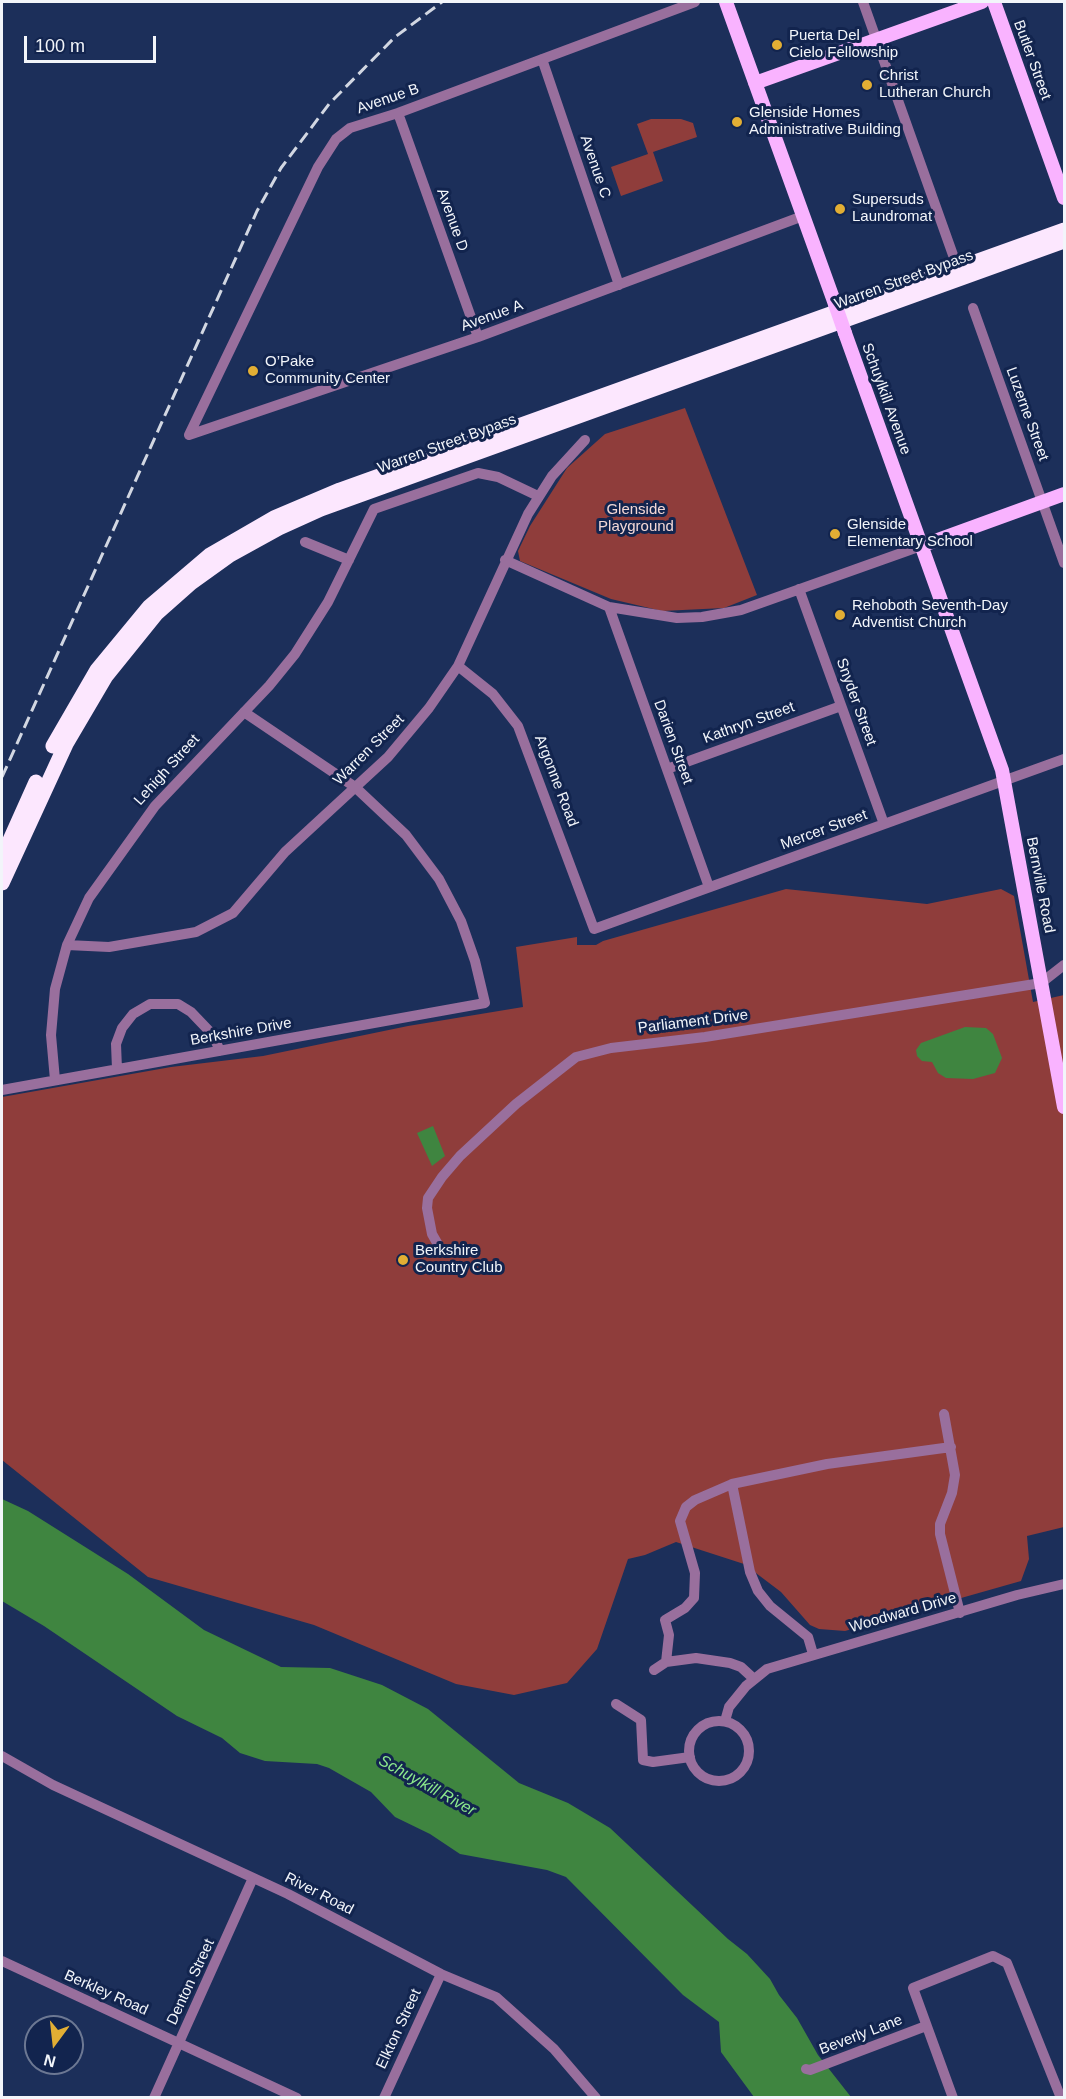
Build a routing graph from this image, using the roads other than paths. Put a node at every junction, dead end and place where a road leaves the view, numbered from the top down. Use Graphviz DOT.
graph roads {
  1 [pos="695,2"];
  2 [pos="726,2"];
  3 [pos="863,2"];
  4 [pos="982,2"];
  5 [pos="994,2"];
  6 [pos="877,39"];
  7 [pos="542,59"];
  8 [pos="755,83"];
  9 [pos="398,113"];
  10 [pos="1065,198"];
  11 [pos="803,216"];
  12 [pos="1062,234"];
  13 [pos="953,255"];
  14 [pos="620,285"];
  15 [pos="973,308"];
  16 [pos="478,338"];
  17 [pos="189,435"];
  18 [pos="585,440"];
  19 [pos="1065,494"];
  20 [pos="538,496"];
  21 [pos="1042,502"];
  22 [pos="305,542"];
  23 [pos="921,546"];
  24 [pos="349,560"];
  25 [pos="505,560"];
  26 [pos="1065,563"];
  27 [pos="800,589"];
  28 [pos="609,607"];
  29 [pos="458,666"];
  30 [pos="841,706"];
  31 [pos="244,712"];
  32 [pos="1065,759"];
  33 [pos="667,769"];
  34 [pos="1004,781"];
  35 [pos="355,787"];
  36 [pos="1009,810"];
  37 [pos="884,824"];
  38 [pos="2,858"];
  39 [pos="2,884"];
  40 [pos="709,887"];
  41 [pos="594,929"];
  42 [pos="67,945"];
  43 [pos="1065,965"];
  44 [pos="1041,983"];
  45 [pos="220,1051"];
  46 [pos="117,1069"];
  47 [pos="55,1080"];
  48 [pos="2,1090"];
  49 [pos="1065,1107"];
  50 [pos="440,1248"];
  51 [pos="944,1414"];
  52 [pos="951,1447"];
  53 [pos="732,1484"];
  54 [pos="1065,1584"];
  55 [pos="960,1613"];
  56 [pos="813,1654"];
  57 [pos="666,1662"];
  58 [pos="654,1670"];
  59 [pos="754,1679"];
  60 [pos="616,1704"];
  61 [pos="724,1721"];
  62 [pos="2,1756"];
  63 [pos="690,1758"];
  64 [pos="253,1878"];
  65 [pos="2,1961"];
  66 [pos="441,1974"];
  67 [pos="926,2026"];
  68 [pos="179,2043"];
  69 [pos="806,2068"];
  70 [pos="154,2097"];
  71 [pos="297,2097"];
  72 [pos="384,2097"];
  73 [pos="596,2097"];
  74 [pos="953,2097"];
  75 [pos="1061,2097"];
  1 -- 7 [label="street, Avenue B"];
  2 -- 8 [label="main road, Schuylkill Avenue"];
  3 -- 6 [label="street"];
  4 -- 6 [label="main road"];
  5 -- 10 [label="main road, Butler Street"];
  6 -- 8 [label="main road"];
  6 -- 13 [label="street"];
  7 -- 9 [label="street, Avenue B"];
  7 -- 14 [label="street, Avenue C"];
  8 -- 11 [label="main road, Schuylkill Avenue"];
  9 -- 16 [label="street, Avenue D"];
  9 -- 17 [label="street, Avenue B"];
  11 -- 14 [label="street, Avenue A"];
  11 -- 23 [label="main road, Schuylkill Avenue, bridge"];
  12 -- 38 [label="highway, Warren Street Bypass"];
  12 -- 39 [label="highway, Warren Street Bypass"];
  14 -- 16 [label="street, Avenue A"];
  15 -- 21 [label="street, Luzerne Street"];
  16 -- 17 [label="street, Avenue A"];
  18 -- 20 [label="street, Warren Street"];
  19 -- 21 [label="main road"];
  20 -- 24 [label="street, Lehigh Street"];
  20 -- 25 [label="street, Warren Street"];
  21 -- 23 [label="main road"];
  21 -- 26 [label="street, Luzerne Street"];
  22 -- 24 [label="street"];
  23 -- 27 [label="street"];
  23 -- 34 [label="main road, Schuylkill Avenue"];
  24 -- 31 [label="street, Lehigh Street"];
  25 -- 28 [label="street"];
  25 -- 29 [label="street, Warren Street"];
  27 -- 28 [label="street"];
  27 -- 30 [label="street, Snyder Street"];
  28 -- 33 [label="street, Darien Street"];
  29 -- 35 [label="street, Warren Street"];
  29 -- 41 [label="street, Argonne Road"];
  30 -- 33 [label="street, Kathryn Street"];
  30 -- 37 [label="street, Snyder Street"];
  31 -- 35 [label="street"];
  31 -- 42 [label="street, Lehigh Street"];
  32 -- 34 [label="street, Mercer Street"];
  33 -- 40 [label="street, Darien Street"];
  34 -- 36 [label="main road, Schuylkill Avenue"];
  34 -- 37 [label="street, Mercer Street"];
  35 -- 42 [label="street, Warren Street"];
  35 -- 45 [label="street, Berkshire Drive"];
  36 -- 44 [label="main road, Bernville Road"];
  37 -- 40 [label="street, Mercer Street"];
  40 -- 41 [label="street, Mercer Street"];
  42 -- 47 [label="street, Lehigh Street"];
  43 -- 44 [label="street, Parliament Drive"];
  44 -- 49 [label="main road, Bernville Road"];
  44 -- 50 [label="street, Parliament Drive"];
  45 -- 46 [label="street, Berkshire Drive"];
  45 -- 46 [label="street"];
  46 -- 47 [label="street, Berkshire Drive"];
  47 -- 48 [label="street, Berkshire Drive"];
  51 -- 52 [label="street"];
  52 -- 53 [label="street"];
  52 -- 55 [label="street"];
  53 -- 56 [label="street"];
  53 -- 57 [label="street"];
  54 -- 55 [label="street, Woodward Drive"];
  55 -- 56 [label="street, Woodward Drive"];
  56 -- 59 [label="street, Woodward Drive"];
  57 -- 58 [label="street"];
  57 -- 59 [label="street"];
  59 -- 61 [label="street, Woodward Drive"];
  60 -- 63 [label="street"];
  61 -- 63 [label="street"];
  61 -- 63 [label="street"];
  62 -- 64 [label="street, River Road"];
  64 -- 66 [label="street, River Road"];
  64 -- 68 [label="street, Denton Street"];
  65 -- 68 [label="street, Berkley Road"];
  66 -- 72 [label="street, Elkton Street"];
  66 -- 73 [label="street, River Road"];
  67 -- 69 [label="street, Beverly Lane"];
  67 -- 74 [label="street"];
  67 -- 75 [label="street"];
  68 -- 70 [label="street, Denton Street"];
  68 -- 71 [label="street, Berkley Road"];
}
